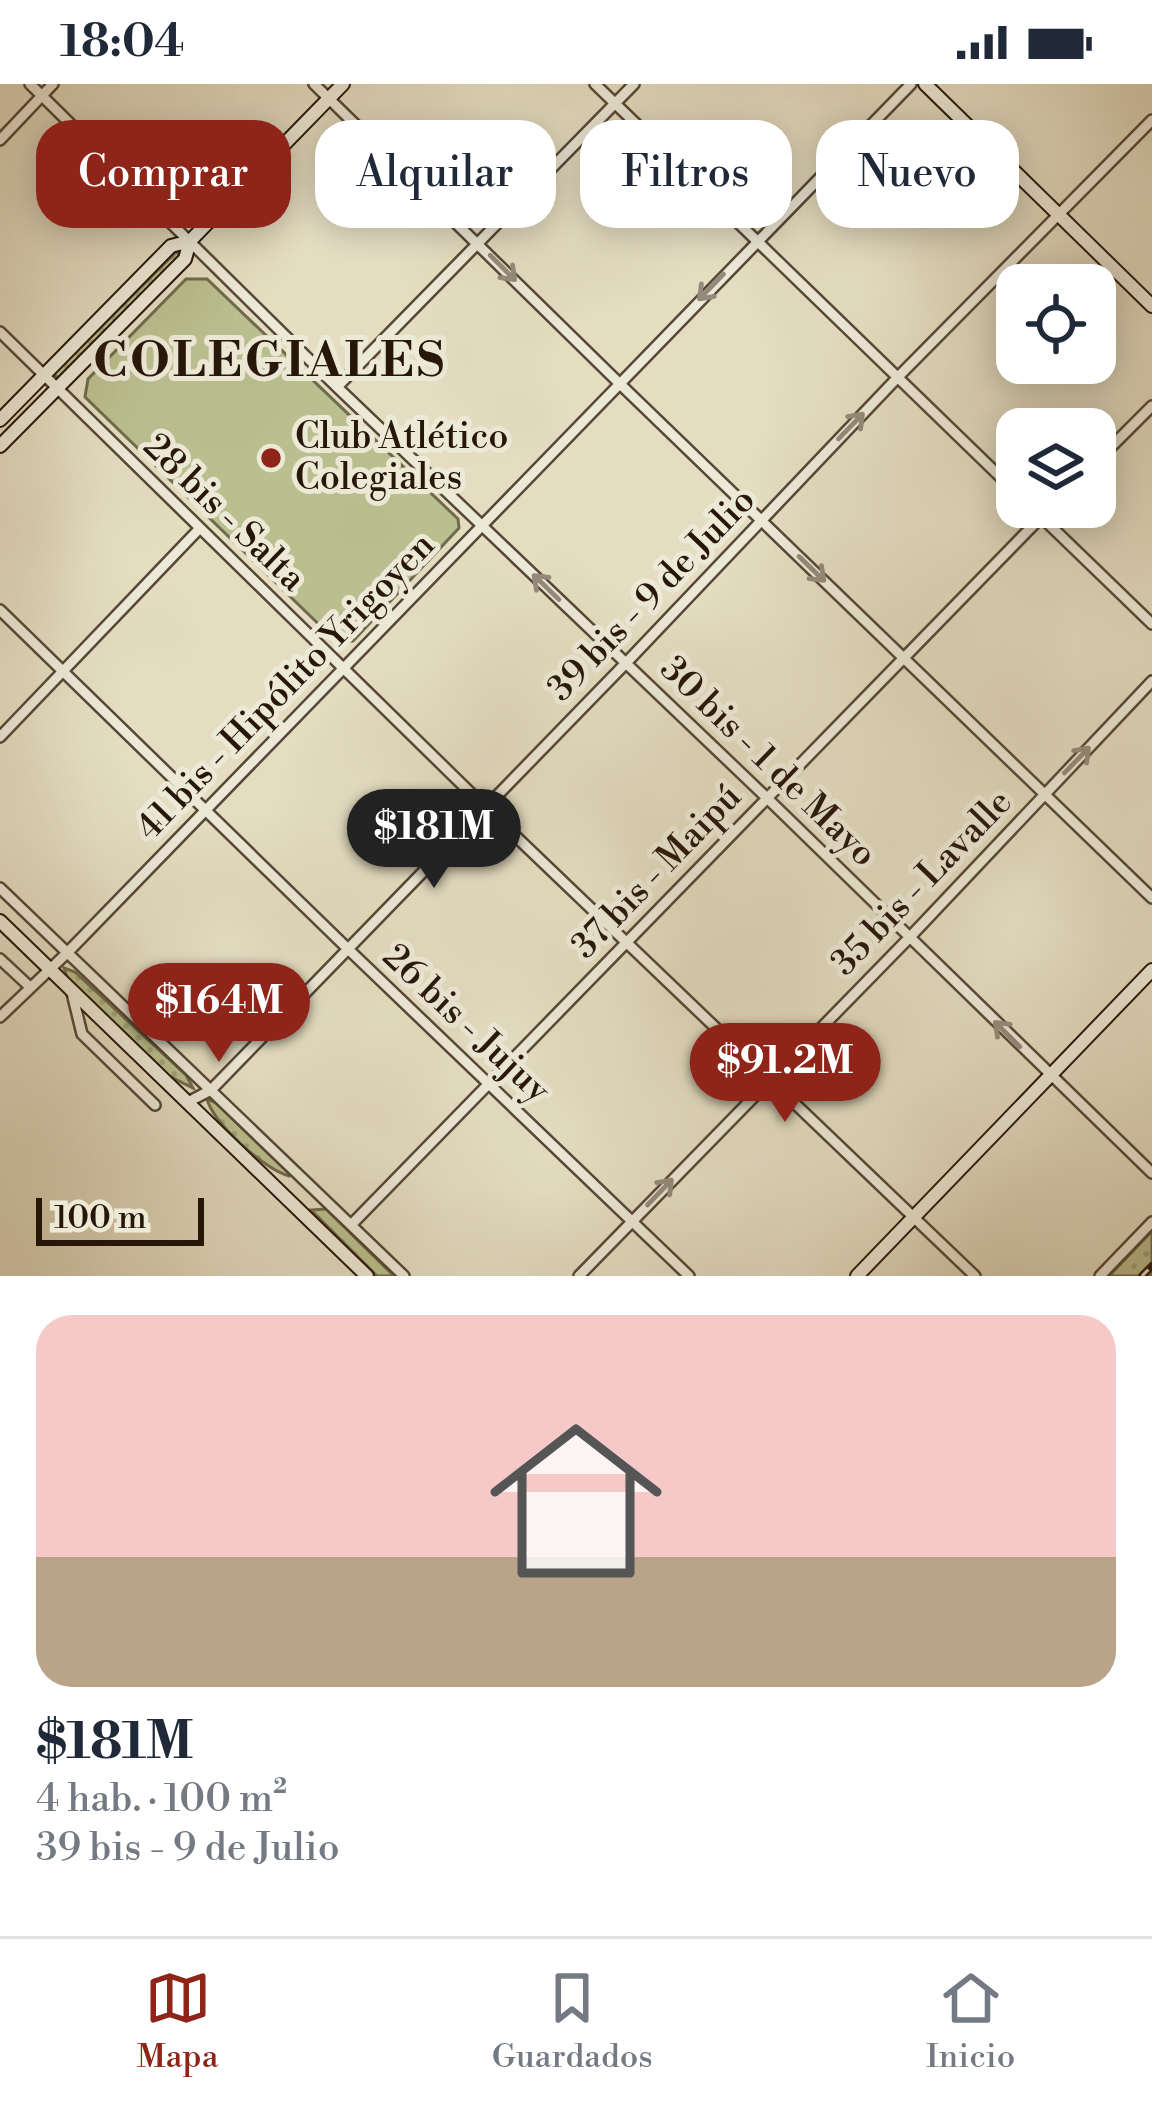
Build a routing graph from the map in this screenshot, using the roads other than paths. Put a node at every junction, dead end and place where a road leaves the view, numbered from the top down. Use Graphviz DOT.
graph roads {
  1 [pos="30,84"];
  2 [pos="53,84"];
  3 [pos="314,84"];
  4 [pos="343,84"];
  5 [pos="595,84"];
  6 [pos="634,84"];
  7 [pos="910,84"];
  8 [pos="925,84"];
  9 [pos="42,95"];
  10 [pos="329,98"];
  11 [pos="615,104"];
  12 [pos="1152,120"];
  13 [pos="0,140"];
  14 [pos="1060,215"];
  15 [pos="190,242"];
  16 [pos="476,242"];
  17 [pos="756,242"];
  18 [pos="1152,306"];
  19 [pos="0,332"];
  20 [pos="42,376"];
  21 [pos="898,376"];
  22 [pos="619,383"];
  23 [pos="337,387"];
  24 [pos="56,388"];
  25 [pos="1152,406"];
  26 [pos="0,420"];
  27 [pos="1116,442"];
  28 [pos="0,446"];
  29 [pos="996,472"];
  30 [pos="761,520"];
  31 [pos="481,525"];
  32 [pos="200,528"];
  33 [pos="1030,528"];
  34 [pos="1052,528"];
  35 [pos="0,610"];
  36 [pos="1152,624"];
  37 [pos="904,656"];
  38 [pos="626,663"];
  39 [pos="343,666"];
  40 [pos="63,671"];
  41 [pos="1152,681"];
  42 [pos="0,737"];
  43 [pos="1043,795"];
  44 [pos="767,798"];
  45 [pos="484,807"];
  46 [pos="204,810"];
  47 [pos="0,888"];
  48 [pos="1152,898"];
  49 [pos="0,921"];
  50 [pos="910,937"];
  51 [pos="628,940"];
  52 [pos="348,949"];
  53 [pos="68,953"];
  54 [pos="0,959"];
  55 [pos="49,968"];
  56 [pos="1152,970"];
  57 [pos="30,987"];
  58 [pos="71,989"];
  59 [pos="0,1017"];
  60 [pos="1051,1077"];
  61 [pos="770,1078"];
  62 [pos="490,1083"];
  63 [pos="212,1090"];
  64 [pos="188,1102"];
  65 [pos="155,1105"];
  66 [pos="1152,1173"];
  67 [pos="305,1179"];
  68 [pos="287,1197"];
  69 [pos="913,1217"];
  70 [pos="632,1221"];
  71 [pos="1152,1222"];
  72 [pos="352,1224"];
  73 [pos="367,1276"];
  74 [pos="404,1276"];
  75 [pos="579,1276"];
  76 [pos="689,1276"];
  77 [pos="857,1276"];
  78 [pos="975,1276"];
  79 [pos="1100,1276"];
  1 -- 9 [label="street, 30 bis - 1 de Mayo"];
  2 -- 9 [label="street"];
  3 -- 10 [label="street"];
  4 -- 10 [label="main road"];
  5 -- 11 [label="street"];
  6 -- 11 [label="street"];
  7 -- 17 [label="street, 41 bis - Hipólito Yrigoyen"];
  8 -- 14 [label="main road"];
  9 -- 13 [label="street"];
  9 -- 15 [label="street, 30 bis - 1 de Mayo"];
  10 -- 15 [label="main road"];
  10 -- 16 [label="street"];
  11 -- 16 [label="street"];
  11 -- 17 [label="street"];
  12 -- 14 [label="street, 39 bis - 9 de Julio"];
  14 -- 18 [label="main road"];
  14 -- 21 [label="street, 39 bis - 9 de Julio"];
  15 -- 20 [label="main road"];
  15 -- 23 [label="street, 30 bis - 1 de Mayo"];
  15 -- 24 [label="main road"];
  16 -- 22 [label="street, one-way"];
  16 -- 23 [label="street"];
  17 -- 21 [label="street"];
  17 -- 22 [label="street, 41 bis - Hipólito Yrigoyen, one-way"];
  19 -- 20 [label="street, 28 bis - Salta"];
  20 -- 24 [label="street, 28 bis - Salta"];
  20 -- 26 [label="main road"];
  21 -- 29 [label="street"];
  30 -- 21 [label="street, 39 bis - 9 de Julio, one-way"];
  22 -- 30 [label="street"];
  22 -- 31 [label="street, 41 bis - Hipólito Yrigoyen"];
  23 -- 31 [label="street, 30 bis - 1 de Mayo"];
  24 -- 28 [label="main road"];
  24 -- 32 [label="street, 28 bis - Salta"];
  25 -- 27 [label="street"];
  30 -- 37 [label="street, one-way"];
  30 -- 38 [label="street, 39 bis - 9 de Julio"];
  38 -- 31 [label="street, 30 bis - 1 de Mayo, one-way"];
  31 -- 39 [label="street, 41 bis - Hipólito Yrigoyen"];
  32 -- 39 [label="street, 28 bis - Salta"];
  32 -- 40 [label="street"];
  33 -- 37 [label="street, 37 bis - Maipú"];
  34 -- 36 [label="street"];
  35 -- 40 [label="street, 26 bis - Jujuy"];
  37 -- 43 [label="street"];
  37 -- 44 [label="street, 37 bis - Maipú"];
  38 -- 44 [label="street, 30 bis - 1 de Mayo"];
  38 -- 45 [label="street, 39 bis - 9 de Julio"];
  39 -- 45 [label="street, 28 bis - Salta"];
  39 -- 46 [label="street, 41 bis - Hipólito Yrigoyen"];
  40 -- 42 [label="street"];
  40 -- 46 [label="street, 26 bis - Jujuy"];
  43 -- 41 [label="street, 35 bis - Lavalle, one-way"];
  43 -- 48 [label="street"];
  43 -- 50 [label="street, 35 bis - Lavalle"];
  44 -- 50 [label="street, 30 bis - 1 de Mayo"];
  44 -- 51 [label="street, 37 bis - Maipú"];
  45 -- 51 [label="street, 28 bis - Salta"];
  45 -- 52 [label="street, 39 bis - 9 de Julio"];
  46 -- 52 [label="street, 26 bis - Jujuy"];
  46 -- 53 [label="street, 41 bis - Hipólito Yrigoyen"];
  47 -- 53 [label="street"];
  49 -- 55 [label="main road"];
  60 -- 50 [label="street, 30 bis - 1 de Mayo, one-way"];
  50 -- 61 [label="street, 35 bis - Lavalle"];
  51 -- 61 [label="street, 28 bis - Salta"];
  51 -- 62 [label="street, 37 bis - Maipú"];
  52 -- 62 [label="street, 26 bis - Jujuy"];
  52 -- 63 [label="street, 39 bis - 9 de Julio"];
  53 -- 55 [label="street, 41 bis - Hipólito Yrigoyen"];
  53 -- 63 [label="street"];
  54 -- 57 [label="street"];
  55 -- 57 [label="street, 41 bis - Hipólito Yrigoyen"];
  55 -- 58 [label="main road"];
  56 -- 60 [label="main road"];
  57 -- 59 [label="street, 41 bis - Hipólito Yrigoyen"];
  58 -- 64 [label="main road"];
  58 -- 65 [label="street"];
  60 -- 66 [label="street, 30 bis - 1 de Mayo"];
  60 -- 69 [label="main road"];
  61 -- 69 [label="street, 28 bis - Salta"];
  70 -- 61 [label="street, 35 bis - Lavalle, one-way"];
  62 -- 70 [label="street, 26 bis - Jujuy"];
  62 -- 72 [label="street, 37 bis - Maipú"];
  63 -- 64 [label="street, 39 bis - 9 de Julio"];
  63 -- 67 [label="street"];
  64 -- 68 [label="main road"];
  67 -- 68 [label="street"];
  67 -- 72 [label="street"];
  68 -- 73 [label="main road"];
  69 -- 77 [label="main road"];
  69 -- 78 [label="street, 28 bis - Salta"];
  70 -- 75 [label="street, 35 bis - Lavalle"];
  70 -- 76 [label="street, 26 bis - Jujuy"];
  71 -- 79 [label="street"];
  72 -- 74 [label="street"];
}
